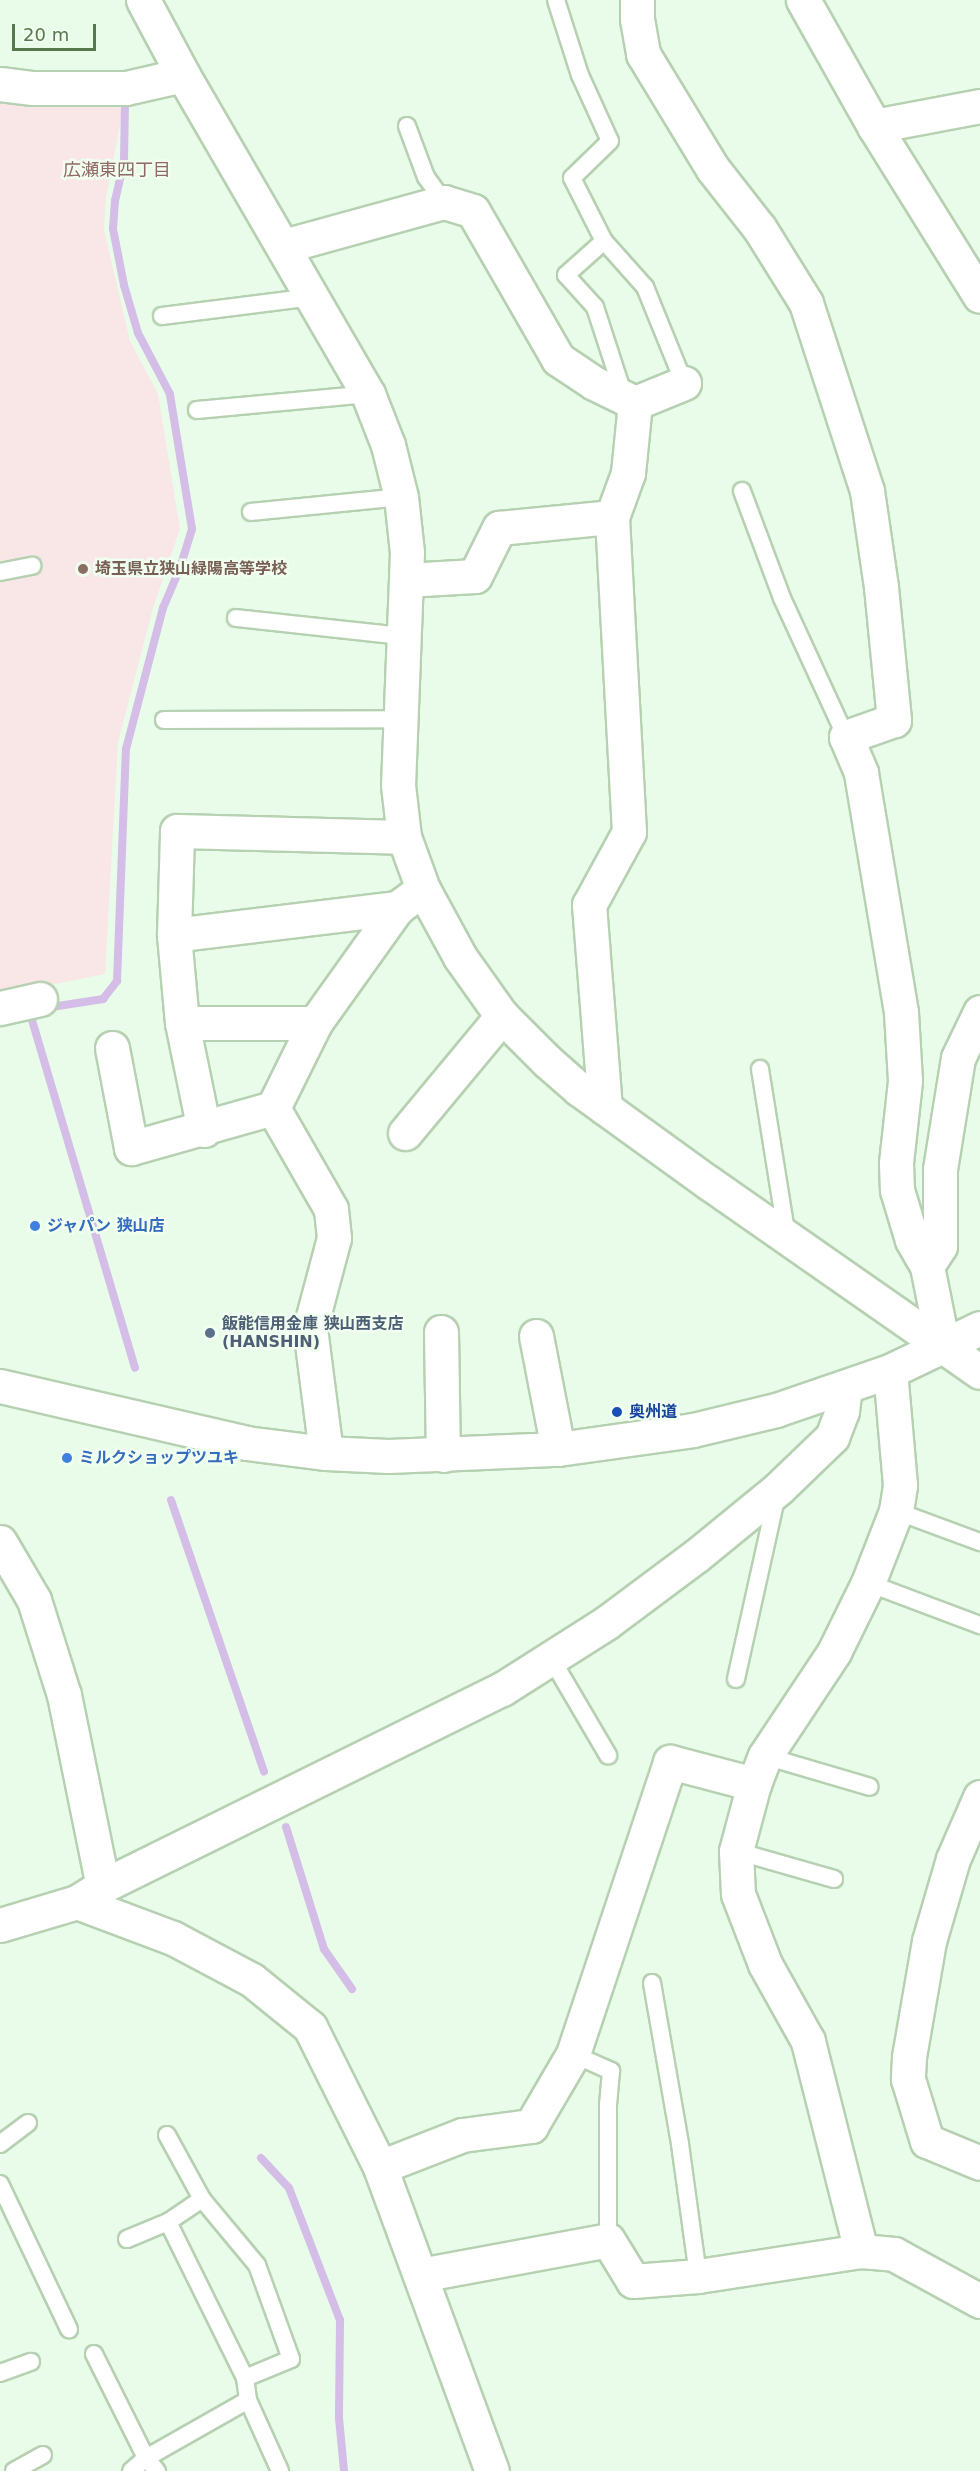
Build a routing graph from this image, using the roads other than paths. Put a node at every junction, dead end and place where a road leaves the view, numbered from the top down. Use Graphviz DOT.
graph roads {
  1 [pos="143,0"];
  2 [pos="556,0"];
  3 [pos="637,0"];
  4 [pos="808,1"];
  5 [pos="183,75"];
  6 [pos="0,84"];
  7 [pos="980,106"];
  8 [pos="407,126"];
  9 [pos="874,126"];
  10 [pos="444,202"];
  11 [pos="604,242"];
  12 [pos="966,244"];
  13 [pos="284,246"];
  14 [pos="980,296"];
  15 [pos="314,297"];
  16 [pos="162,316"];
  17 [pos="684,383"];
  18 [pos="368,394"];
  19 [pos="630,400"];
  20 [pos="197,411"];
  21 [pos="742,491"];
  22 [pos="401,497"];
  23 [pos="251,512"];
  24 [pos="612,517"];
  25 [pos="32,566"];
  26 [pos="0,572"];
  27 [pos="406,579"];
  28 [pos="236,618"];
  29 [pos="404,636"];
  30 [pos="401,719"];
  31 [pos="164,720"];
  32 [pos="846,737"];
  33 [pos="404,837"];
  34 [pos="423,889"];
  35 [pos="397,908"];
  36 [pos="174,935"];
  37 [pos="40,999"];
  38 [pos="0,1008"];
  39 [pos="980,1012"];
  40 [pos="502,1016"];
  41 [pos="182,1023"];
  42 [pos="315,1023"];
  43 [pos="112,1048"];
  44 [pos="760,1069"];
  45 [pos="273,1108"];
  46 [pos="605,1108"];
  47 [pos="204,1130"];
  48 [pos="405,1133"];
  49 [pos="787,1238"];
  50 [pos="927,1266"];
  51 [pos="980,1328"];
  52 [pos="441,1332"];
  53 [pos="536,1336"];
  54 [pos="943,1346"];
  55 [pos="890,1371"];
  56 [pos="980,1372"];
  57 [pos="0,1386"];
  58 [pos="845,1388"];
  59 [pos="558,1449"];
  60 [pos="326,1453"];
  61 [pos="443,1455"];
  62 [pos="779,1488"];
  63 [pos="896,1511"];
  64 [pos="0,1542"];
  65 [pos="980,1542"];
  66 [pos="868,1583"];
  67 [pos="980,1624"];
  68 [pos="551,1658"];
  69 [pos="736,1679"];
  70 [pos="608,1755"];
  71 [pos="760,1770"];
  72 [pos="870,1787"];
  73 [pos="980,1797"];
  74 [pos="736,1851"];
  75 [pos="834,1880"];
  76 [pos="91,1894"];
  77 [pos="0,1924"];
  78 [pos="652,1983"];
  79 [pos="573,2054"];
  80 [pos="28,2123"];
  81 [pos="166,2135"];
  82 [pos="0,2144"];
  83 [pos="980,2163"];
  84 [pos="380,2168"];
  85 [pos="0,2184"];
  86 [pos="202,2199"];
  87 [pos="168,2222"];
  88 [pos="127,2238"];
  89 [pos="608,2240"];
  90 [pos="861,2251"];
  91 [pos="420,2276"];
  92 [pos="698,2276"];
  93 [pos="980,2301"];
  94 [pos="69,2329"];
  95 [pos="94,2354"];
  96 [pos="31,2362"];
  97 [pos="0,2373"];
  98 [pos="245,2378"];
  99 [pos="248,2400"];
  100 [pos="43,2455"];
  101 [pos="152,2464"];
  102 [pos="14,2471"];
  103 [pos="131,2471"];
  104 [pos="280,2471"];
  105 [pos="492,2471"];
  1 -- 5 [label="street"];
  2 -- 11 [label="lane"];
  3 -- 32 [label="street"];
  4 -- 9 [label="street"];
  5 -- 6 [label="street"];
  5 -- 13 [label="street"];
  7 -- 9 [label="street"];
  8 -- 10 [label="lane"];
  9 -- 12 [label="street"];
  10 -- 13 [label="street"];
  10 -- 19 [label="street"];
  11 -- 17 [label="lane"];
  11 -- 19 [label="lane"];
  12 -- 14 [label="street"];
  13 -- 15 [label="street"];
  15 -- 16 [label="lane"];
  15 -- 18 [label="street"];
  17 -- 19 [label="street"];
  18 -- 20 [label="lane"];
  18 -- 22 [label="street"];
  19 -- 24 [label="street"];
  21 -- 32 [label="lane"];
  22 -- 23 [label="lane"];
  22 -- 27 [label="street"];
  24 -- 27 [label="street"];
  24 -- 46 [label="street"];
  25 -- 26 [label="lane"];
  27 -- 29 [label="street"];
  28 -- 29 [label="lane"];
  29 -- 30 [label="street"];
  30 -- 31 [label="lane"];
  30 -- 33 [label="street"];
  32 -- 50 [label="street"];
  33 -- 34 [label="street"];
  33 -- 36 [label="street"];
  34 -- 35 [label="street"];
  34 -- 40 [label="street"];
  35 -- 36 [label="street"];
  35 -- 42 [label="street"];
  36 -- 41 [label="street"];
  37 -- 38 [label="street"];
  39 -- 50 [label="street"];
  40 -- 46 [label="street"];
  40 -- 48 [label="street"];
  41 -- 42 [label="street"];
  41 -- 47 [label="street"];
  42 -- 45 [label="street"];
  43 -- 47 [label="street"];
  44 -- 49 [label="lane"];
  45 -- 47 [label="street"];
  45 -- 60 [label="street"];
  46 -- 49 [label="street"];
  49 -- 54 [label="street"];
  50 -- 54 [label="street"];
  51 -- 54 [label="street"];
  52 -- 61 [label="street"];
  53 -- 59 [label="street"];
  54 -- 55 [label="street"];
  54 -- 56 [label="street"];
  55 -- 58 [label="street"];
  55 -- 63 [label="street"];
  57 -- 60 [label="street"];
  58 -- 59 [label="street"];
  58 -- 62 [label="street"];
  59 -- 61 [label="street"];
  60 -- 61 [label="street"];
  62 -- 68 [label="street"];
  62 -- 69 [label="lane"];
  63 -- 65 [label="lane"];
  63 -- 66 [label="street"];
  64 -- 76 [label="street"];
  66 -- 67 [label="lane"];
  66 -- 71 [label="street"];
  68 -- 70 [label="lane"];
  68 -- 76 [label="street"];
  71 -- 72 [label="lane"];
  71 -- 74 [label="street"];
  71 -- 79 [label="street"];
  73 -- 83 [label="street"];
  74 -- 75 [label="lane"];
  74 -- 90 [label="street"];
  76 -- 77 [label="street"];
  76 -- 84 [label="street"];
  78 -- 92 [label="lane"];
  79 -- 84 [label="street"];
  79 -- 89 [label="lane"];
  80 -- 82 [label="lane"];
  81 -- 86 [label="lane"];
  84 -- 91 [label="street"];
  85 -- 94 [label="lane"];
  86 -- 87 [label="lane"];
  86 -- 98 [label="lane"];
  87 -- 88 [label="lane"];
  87 -- 98 [label="lane"];
  89 -- 91 [label="street"];
  89 -- 92 [label="street"];
  90 -- 92 [label="street"];
  90 -- 93 [label="street"];
  91 -- 105 [label="street"];
  95 -- 101 [label="lane"];
  96 -- 97 [label="lane"];
  98 -- 99 [label="lane"];
  99 -- 101 [label="lane"];
  99 -- 104 [label="lane"];
  100 -- 102 [label="lane"];
  101 -- 103 [label="lane"];
}
